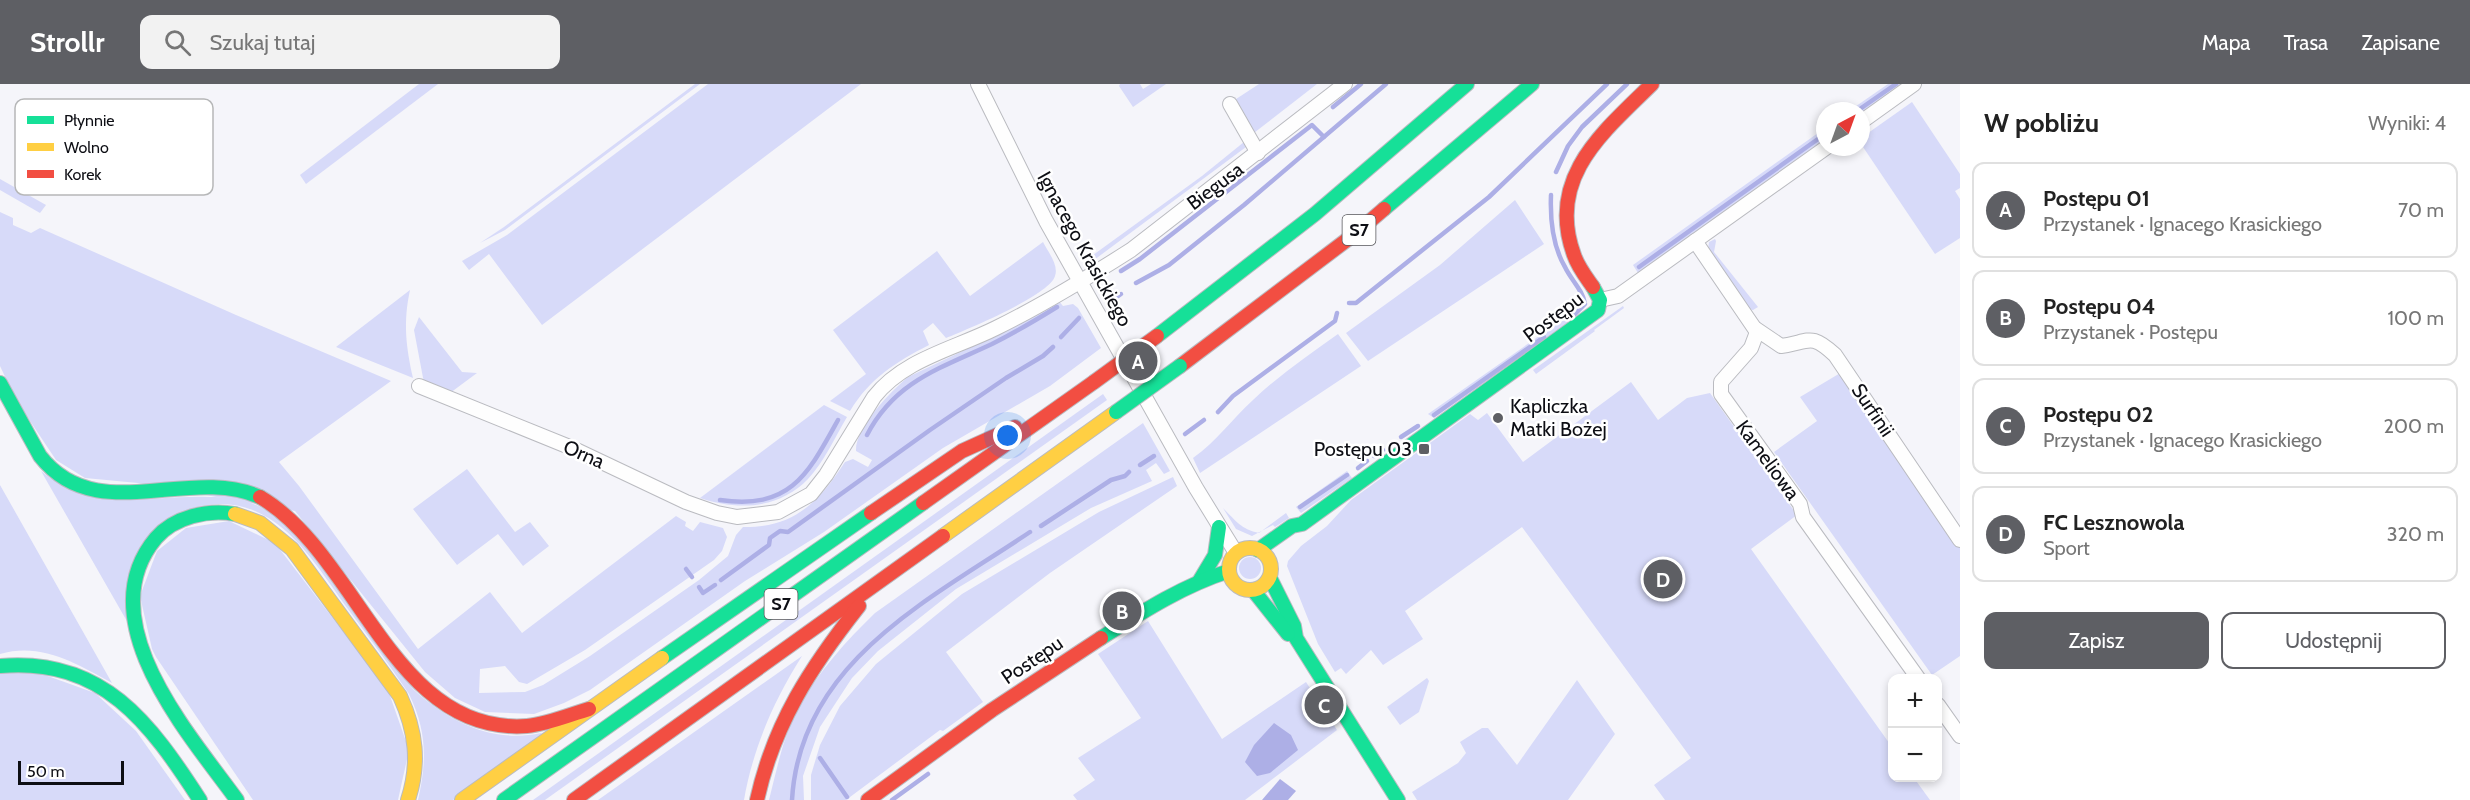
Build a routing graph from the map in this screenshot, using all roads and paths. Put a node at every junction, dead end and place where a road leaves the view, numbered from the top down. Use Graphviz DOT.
graph roads {
  1 [pos="978,84"];
  2 [pos="1345,84"];
  3 [pos="1467,84"];
  4 [pos="1532,84"];
  5 [pos="1652,84"];
  6 [pos="1914,84"];
  7 [pos="1230,104"];
  8 [pos="1870,116"];
  9 [pos="1258,153"];
  10 [pos="1816,155"];
  11 [pos="1695,241"];
  12 [pos="1081,282"];
  13 [pos="1600,300"];
  14 [pos="1756,329"];
  15 [pos="0,383"];
  16 [pos="418,387"];
  17 [pos="1059,407"];
  18 [pos="749,517"];
  19 [pos="1302,524"];
  20 [pos="1219,527"];
  21 [pos="1960,540"];
  22 [pos="1258,550"];
  23 [pos="1236,554"];
  24 [pos="1229,571"];
  25 [pos="1270,571"];
  26 [pos="1200,580"];
  27 [pos="877,582"];
  28 [pos="1253,590"];
  29 [pos="1296,638"];
  30 [pos="0,666"];
  31 [pos="1915,674"];
  32 [pos="588,709"];
  33 [pos="1942,711"];
  34 [pos="1960,736"];
  35 [pos="200,800"];
  36 [pos="237,800"];
  37 [pos="408,800"];
  38 [pos="462,800"];
  39 [pos="504,800"];
  40 [pos="574,800"];
  41 [pos="757,800"];
  42 [pos="868,800"];
  43 [pos="1398,800"];
  1 -- 12 [label="street, Ignacego Krasickiego"];
  2 -- 9 [label="street, Biegusa"];
  3 -- 17 [label="main road, S7, bridge"];
  4 -- 27 [label="main road, S7, bridge"];
  5 -- 13 [label="main road"];
  6 -- 8 [label="street"];
  7 -- 9 [label="street"];
  9 -- 12 [label="street, Biegusa"];
  10 -- 11 [label="street, Postępu"];
  11 -- 13 [label="street, Postępu"];
  11 -- 14 [label="street"];
  12 -- 18 [label="street, Biegusa"];
  12 -- 20 [label="street, Ignacego Krasickiego"];
  13 -- 19 [label="main road, Postępu"];
  14 -- 21 [label="street, Surfinii"];
  14 -- 31 [label="street, Kameliowa"];
  15 -- 32 [label="main road"];
  16 -- 18 [label="street, Orna"];
  17 -- 32 [label="main road"];
  17 -- 39 [label="main road, S7"];
  19 -- 22 [label="main road, Postępu"];
  19 -- 25 [label="main road, Postępu"];
  20 -- 23 [label="street, Ignacego Krasickiego"];
  20 -- 26 [label="main road"];
  22 -- 23 [label="main road"];
  22 -- 25 [label="main road"];
  23 -- 24 [label="main road"];
  24 -- 26 [label="main road, Postępu"];
  24 -- 28 [label="main road"];
  25 -- 28 [label="main road"];
  25 -- 29 [label="main road"];
  26 -- 42 [label="main road, Postępu"];
  27 -- 40 [label="main road, S7"];
  27 -- 41 [label="main road"];
  28 -- 29 [label="main road"];
  29 -- 43 [label="main road"];
  30 -- 35 [label="main road"];
  32 -- 38 [label="main road"];
  33 -- 34 [label="street"];
  36 -- 37 [label="main road"];
}
